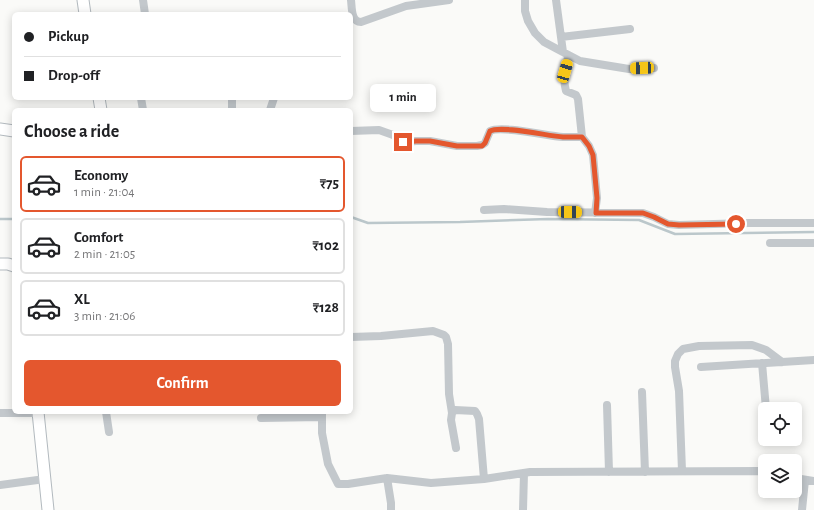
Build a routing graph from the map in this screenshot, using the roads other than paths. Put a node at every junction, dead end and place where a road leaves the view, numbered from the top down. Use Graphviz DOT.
graph roads {
  1 [pos="83,0"];
  2 [pos="143,0"];
  3 [pos="351,0"];
  4 [pos="449,0"];
  5 [pos="525,0"];
  6 [pos="556,0"];
  7 [pos="85,12"];
  8 [pos="145,12"];
  9 [pos="353,12"];
  10 [pos="353,15"];
  11 [pos="630,29"];
  12 [pos="561,37"];
  13 [pos="566,54"];
  14 [pos="654,68"];
  15 [pos="0,129"];
  16 [pos="12,131"];
  17 [pos="353,131"];
  18 [pos="582,137"];
  19 [pos="484,210"];
  20 [pos="596,213"];
  21 [pos="814,223"];
  22 [pos="814,243"];
  23 [pos="770,244"];
  24 [pos="0,264"];
  25 [pos="12,265"];
  26 [pos="353,337"];
  27 [pos="814,360"];
  28 [pos="782,362"];
  29 [pos="762,363"];
  30 [pos="701,367"];
  31 [pos="642,392"];
  32 [pos="765,402"];
  33 [pos="607,406"];
  34 [pos="452,412"];
  35 [pos="0,413"];
  36 [pos="12,413"];
  37 [pos="38,414"];
  38 [pos="106,414"];
  39 [pos="322,414"];
  40 [pos="261,418"];
  41 [pos="109,432"];
  42 [pos="456,448"];
  43 [pos="682,471"];
  44 [pos="758,471"];
  45 [pos="609,472"];
  46 [pos="646,472"];
  47 [pos="524,473"];
  48 [pos="387,478"];
  49 [pos="45,479"];
  50 [pos="484,479"];
  51 [pos="802,479"];
  52 [pos="805,480"];
  53 [pos="814,481"];
  54 [pos="0,485"];
  55 [pos="48,510"];
  56 [pos="391,510"];
  57 [pos="523,510"];
  58 [pos="802,510"];
  1 -- 7 [label="street"];
  2 -- 8 [label="street"];
  3 -- 9 [label="street"];
  4 -- 10 [label="street"];
  5 -- 13 [label="street"];
  6 -- 12 [label="street"];
  11 -- 12 [label="street"];
  12 -- 13 [label="street"];
  13 -- 14 [label="street"];
  13 -- 18 [label="street"];
  15 -- 16 [label="street"];
  17 -- 18 [label="street"];
  18 -- 20 [label="street"];
  19 -- 20 [label="street"];
  20 -- 21 [label="street"];
  22 -- 23 [label="street"];
  24 -- 25 [label="street"];
  26 -- 34 [label="street"];
  27 -- 28 [label="street"];
  28 -- 29 [label="street"];
  28 -- 43 [label="street"];
  29 -- 30 [label="street"];
  29 -- 32 [label="street"];
  31 -- 46 [label="street"];
  33 -- 45 [label="street"];
  34 -- 42 [label="street"];
  34 -- 50 [label="street"];
  35 -- 36 [label="street"];
  37 -- 49 [label="street"];
  38 -- 41 [label="street"];
  39 -- 40 [label="street"];
  39 -- 48 [label="street"];
  43 -- 44 [label="street"];
  43 -- 46 [label="street"];
  45 -- 46 [label="street"];
  45 -- 47 [label="street"];
  47 -- 50 [label="street"];
  47 -- 57 [label="street"];
  48 -- 50 [label="street"];
  48 -- 56 [label="street"];
  49 -- 54 [label="street"];
  49 -- 55 [label="street"];
  51 -- 52 [label="street"];
  52 -- 53 [label="street"];
  52 -- 58 [label="street"];
}
